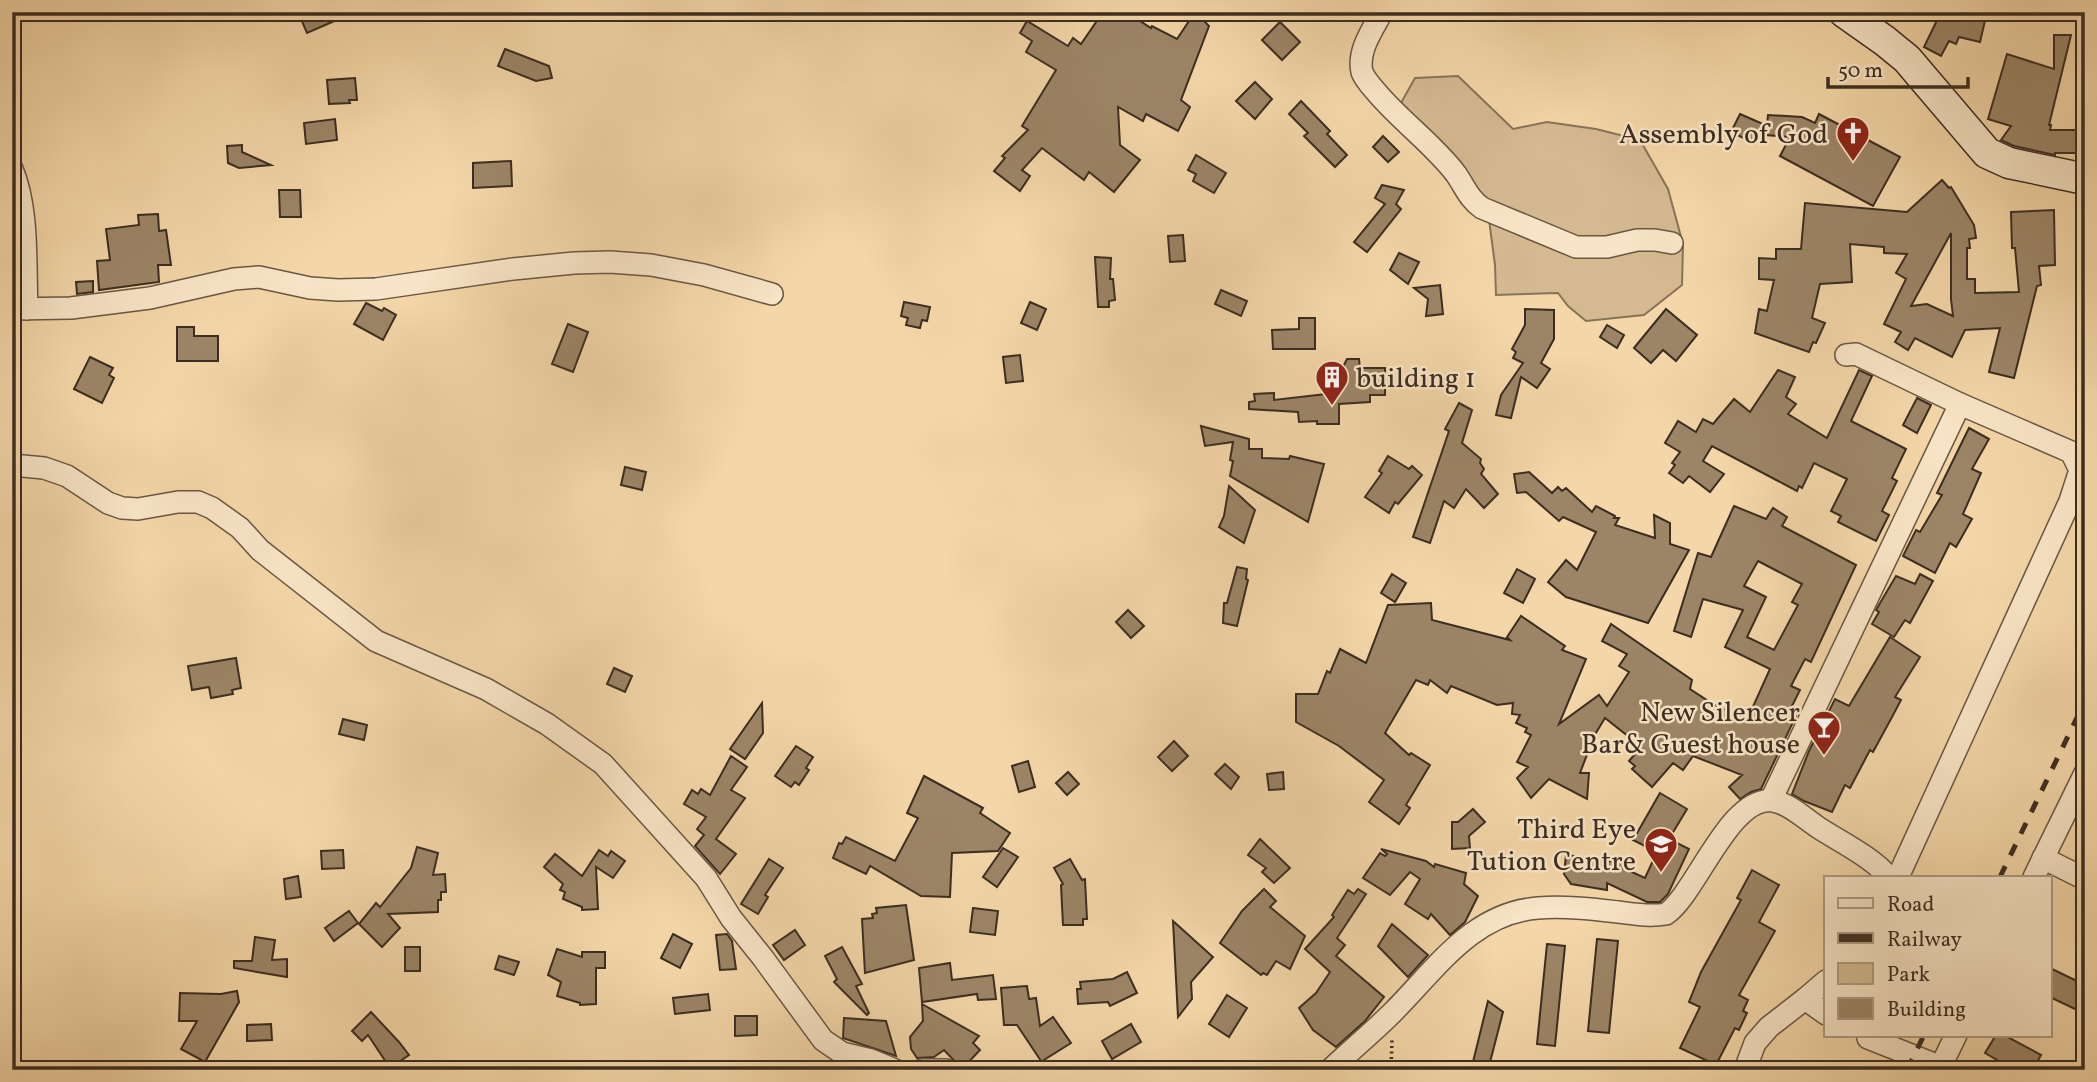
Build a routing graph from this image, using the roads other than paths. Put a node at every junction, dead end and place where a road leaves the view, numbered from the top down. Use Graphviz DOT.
graph roads {
  1 [pos="1382,12"];
  2 [pos="1844,12"];
  3 [pos="12,169"];
  4 [pos="2085,179"];
  5 [pos="1672,243"];
  6 [pos="772,295"];
  7 [pos="20,309"];
  8 [pos="1846,355"];
  9 [pos="1960,404"];
  10 [pos="12,465"];
  11 [pos="2085,773"];
  12 [pos="1771,800"];
  13 [pos="2043,858"];
  14 [pos="1887,876"];
  15 [pos="1898,876"];
  16 [pos="2034,876"];
  17 [pos="2085,879"];
  18 [pos="1824,983"];
  19 [pos="1805,999"];
  20 [pos="1824,1013"];
  21 [pos="1956,1036"];
  22 [pos="1868,1038"];
  23 [pos="1943,1068"];
  24 [pos="895,1070"];
  25 [pos="922,1070"];
  26 [pos="946,1070"];
  27 [pos="1330,1070"];
  28 [pos="1745,1070"];
  1 -- 5 [label="street"];
  2 -- 4 [label="street"];
  3 -- 7 [label="street"];
  6 -- 7 [label="street"];
  8 -- 9 [label="street"];
  9 -- 12 [label="street"];
  9 -- 15 [label="street"];
  10 -- 24 [label="street"];
  11 -- 13 [label="street"];
  12 -- 14 [label="street"];
  12 -- 27 [label="street"];
  13 -- 16 [label="street"];
  13 -- 17 [label="street"];
  18 -- 19 [label="street"];
  19 -- 20 [label="street"];
  19 -- 28 [label="street"];
  21 -- 23 [label="street"];
  22 -- 23 [label="street"];
  25 -- 26 [label="street"];
}
